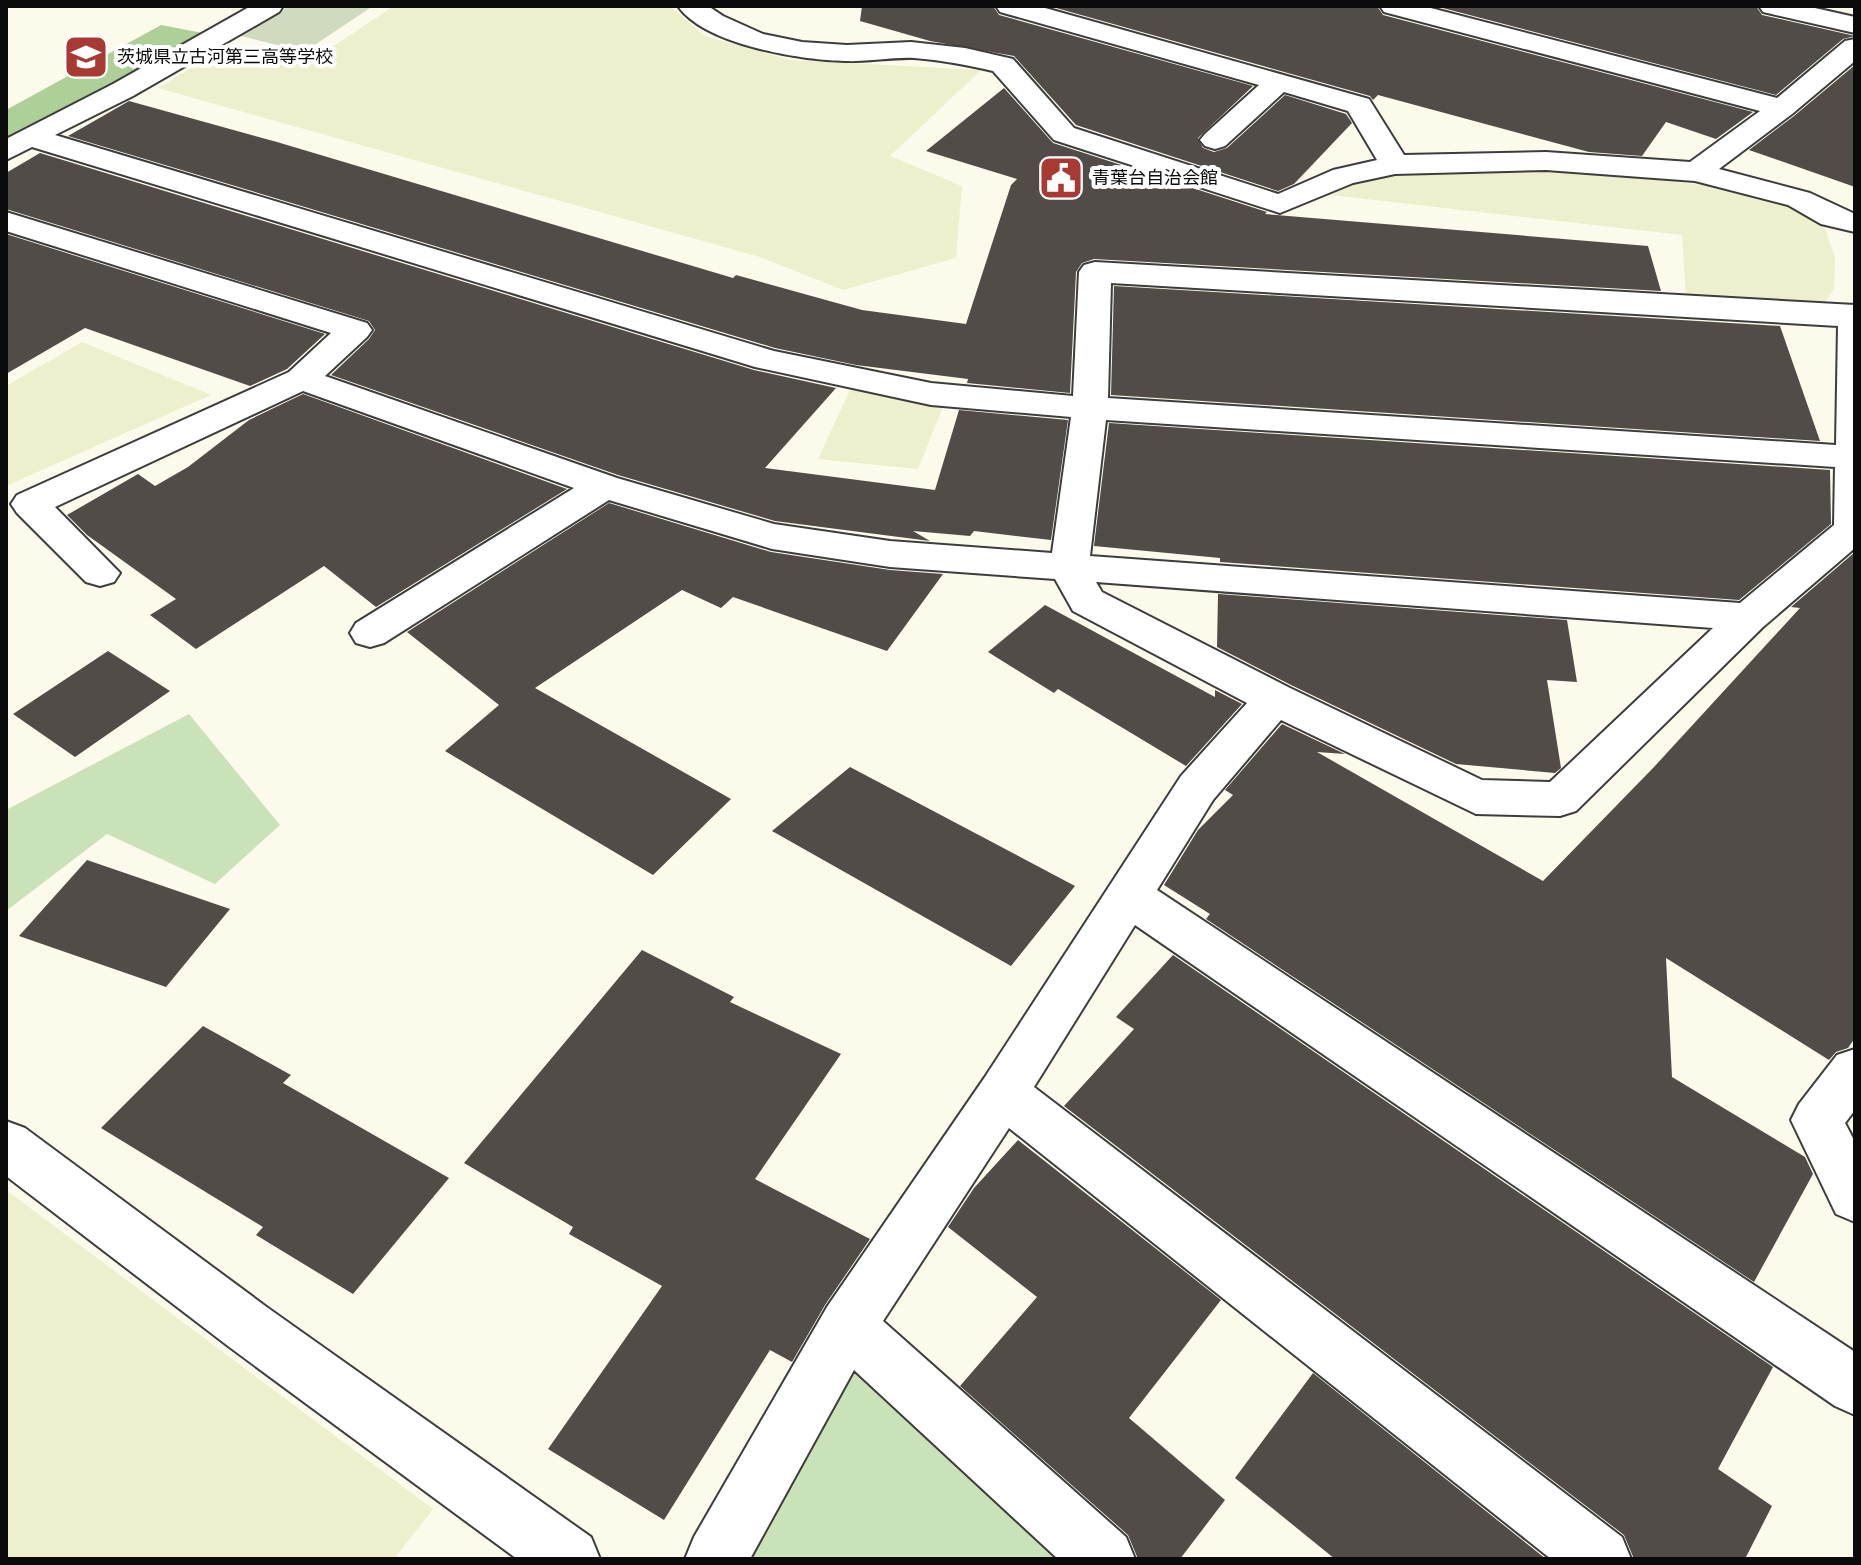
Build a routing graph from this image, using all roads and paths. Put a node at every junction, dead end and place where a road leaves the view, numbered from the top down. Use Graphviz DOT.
graph roads {
  1 [pos="270,6"];
  2 [pos="691,6"];
  3 [pos="1009,6"];
  4 [pos="1393,6"];
  5 [pos="1772,6"];
  6 [pos="1855,25"];
  7 [pos="1855,47"];
  8 [pos="1280,81"];
  9 [pos="1782,108"];
  10 [pos="1215,140"];
  11 [pos="17,144"];
  12 [pos="1395,165"];
  13 [pos="1696,172"];
  14 [pos="6,221"];
  15 [pos="1855,223"];
  16 [pos="1855,316"];
  17 [pos="301,379"];
  18 [pos="1090,408"];
  19 [pos="1852,457"];
  20 [pos="604,486"];
  21 [pos="1069,568"];
  22 [pos="100,573"];
  23 [pos="1749,617"];
  24 [pos="370,633"];
  25 [pos="1275,699"];
  26 [pos="1129,896"];
  27 [pos="1855,1071"];
  28 [pos="1003,1093"];
  29 [pos="6,1145"];
  30 [pos="1855,1197"];
  31 [pos="847,1326"];
  32 [pos="1855,1386"];
  33 [pos="569,1559"];
  34 [pos="716,1559"];
  35 [pos="1104,1559"];
  36 [pos="1600,1559"];
  1 -- 11 [label="street"];
  2 -- 12 [label="street"];
  3 -- 8 [label="street"];
  4 -- 9 [label="street"];
  5 -- 6 [label="street"];
  7 -- 9 [label="street"];
  8 -- 10 [label="street"];
  8 -- 12 [label="street"];
  9 -- 13 [label="street"];
  11 -- 18 [label="street"];
  12 -- 13 [label="street"];
  13 -- 15 [label="street"];
  14 -- 17 [label="street"];
  16 -- 18 [label="street"];
  16 -- 19 [label="street"];
  17 -- 20 [label="street"];
  17 -- 22 [label="street"];
  18 -- 19 [label="street"];
  18 -- 21 [label="street"];
  19 -- 23 [label="street"];
  20 -- 21 [label="street"];
  20 -- 24 [label="street"];
  21 -- 23 [label="street"];
  21 -- 25 [label="street"];
  23 -- 25 [label="street"];
  25 -- 26 [label="street"];
  26 -- 28 [label="street"];
  26 -- 32 [label="street"];
  27 -- 30 [label="street"];
  28 -- 31 [label="street"];
  28 -- 36 [label="street"];
  29 -- 33 [label="street"];
  31 -- 34 [label="street"];
  31 -- 35 [label="street"];
}
